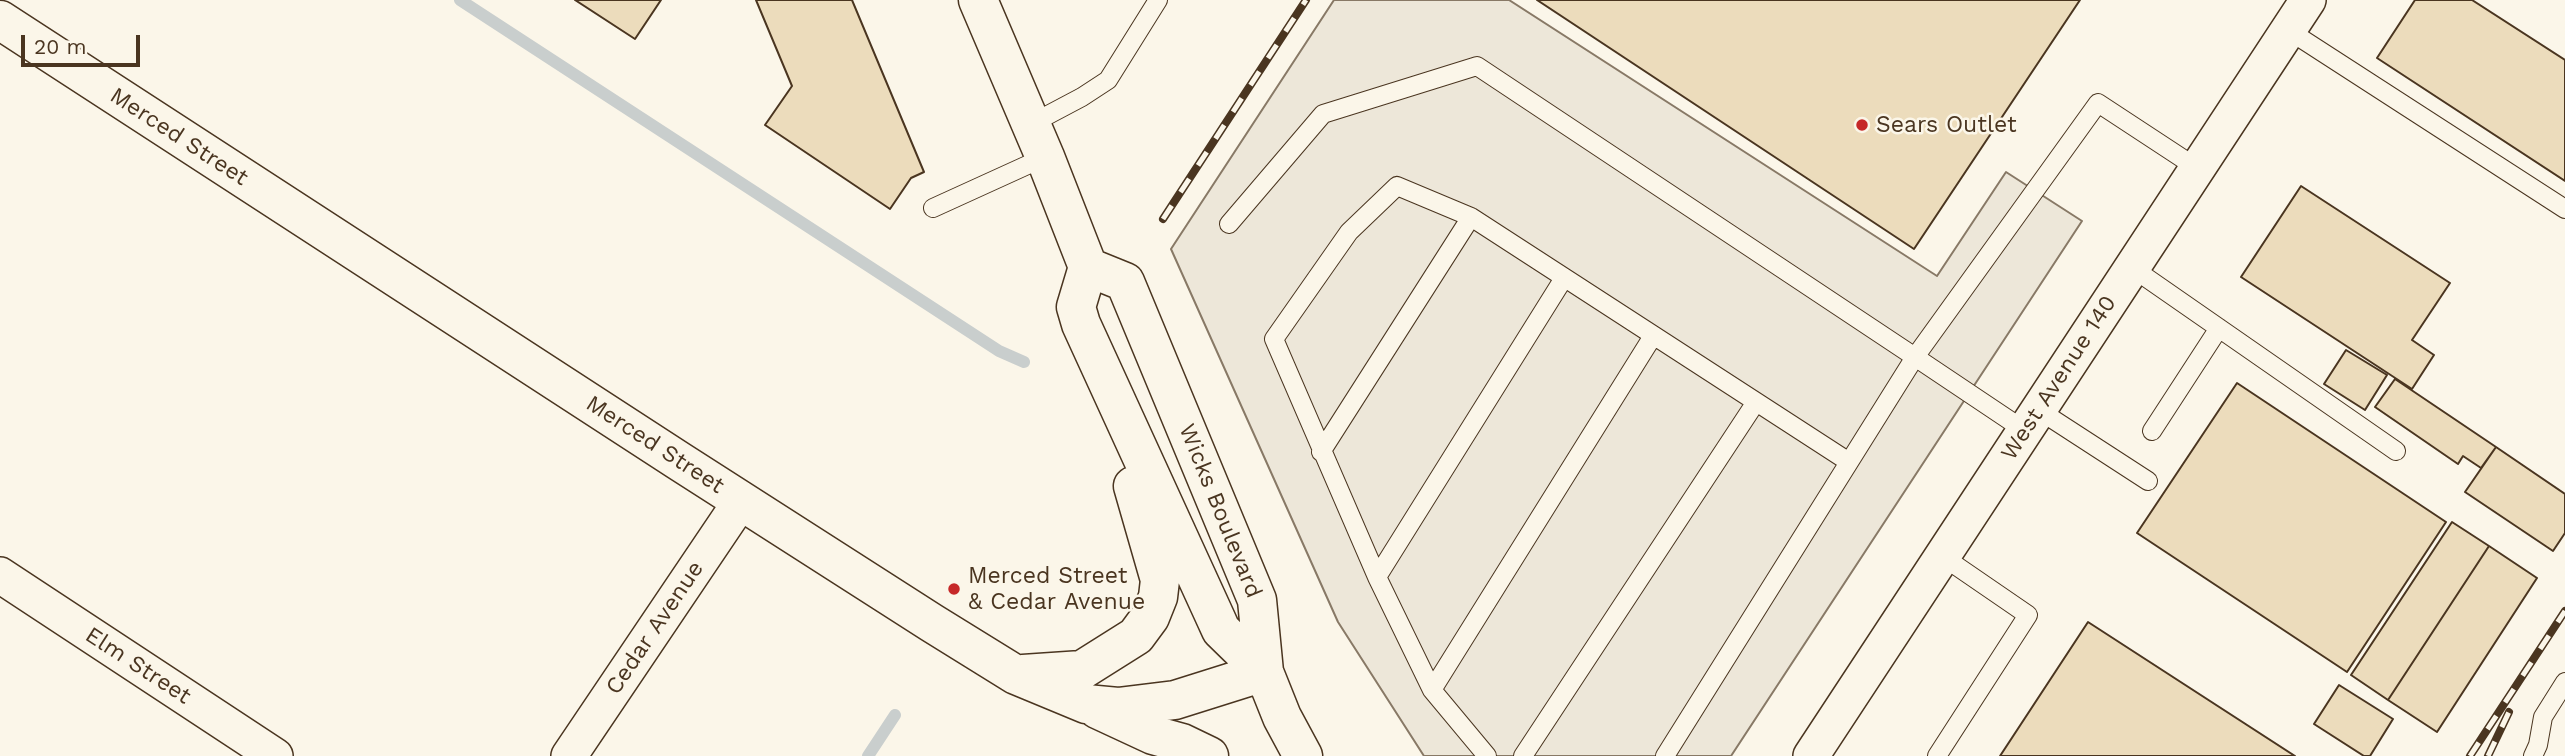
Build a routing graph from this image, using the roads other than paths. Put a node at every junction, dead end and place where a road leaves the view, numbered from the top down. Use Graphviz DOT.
graph roads {
  1 [pos="978,0"];
  2 [pos="1158,0"];
  3 [pos="2308,0"];
  4 [pos="0,20"];
  5 [pos="2288,30"];
  6 [pos="1038,140"];
  7 [pos="2197,168"];
  8 [pos="933,208"];
  9 [pos="2565,209"];
  10 [pos="1471,217"];
  11 [pos="1229,224"];
  12 [pos="1088,267"];
  13 [pos="2132,267"];
  14 [pos="1564,278"];
  15 [pos="1081,324"];
  16 [pos="2219,328"];
  17 [pos="1653,336"];
  18 [pos="1914,357"];
  19 [pos="1756,402"];
  20 [pos="2031,419"];
  21 [pos="2152,431"];
  22 [pos="2396,451"];
  23 [pos="1321,452"];
  24 [pos="1849,462"];
  25 [pos="2148,481"];
  26 [pos="741,501"];
  27 [pos="1942,556"];
  28 [pos="0,575"];
  29 [pos="1377,577"];
  30 [pos="1264,672"];
  31 [pos="1016,675"];
  32 [pos="2565,682"];
  33 [pos="1432,690"];
  34 [pos="1086,704"];
  35 [pos="275,756"];
  36 [pos="569,756"];
  37 [pos="1209,756"];
  38 [pos="1303,756"];
  39 [pos="1487,756"];
  40 [pos="1523,756"];
  41 [pos="1665,756"];
  42 [pos="1811,756"];
  43 [pos="1937,756"];
  44 [pos="2533,756"];
  1 -- 6 [label="street"];
  2 -- 6 [label="lane"];
  3 -- 5 [label="street, West Avenue 140"];
  4 -- 26 [label="street, Merced Street"];
  5 -- 7 [label="street, West Avenue 140"];
  5 -- 9 [label="lane"];
  6 -- 8 [label="lane"];
  6 -- 12 [label="street"];
  7 -- 13 [label="street, West Avenue 140"];
  7 -- 18 [label="lane"];
  10 -- 14 [label="lane"];
  10 -- 23 [label="lane"];
  10 -- 23 [label="lane"];
  11 -- 18 [label="lane"];
  12 -- 15 [label="street, Wicks Boulevard"];
  12 -- 30 [label="street, Wicks Boulevard"];
  13 -- 16 [label="lane"];
  13 -- 20 [label="street, West Avenue 140"];
  14 -- 17 [label="lane"];
  14 -- 29 [label="lane"];
  15 -- 30 [label="street, Wicks Boulevard"];
  15 -- 31 [label="street"];
  16 -- 21 [label="lane"];
  16 -- 22 [label="lane"];
  17 -- 19 [label="lane"];
  17 -- 33 [label="lane"];
  18 -- 20 [label="lane"];
  18 -- 24 [label="lane"];
  19 -- 24 [label="lane"];
  19 -- 40 [label="lane"];
  20 -- 25 [label="lane"];
  20 -- 27 [label="street, West Avenue 140"];
  23 -- 29 [label="lane"];
  24 -- 41 [label="lane"];
  26 -- 31 [label="street, Merced Street"];
  26 -- 36 [label="street, Cedar Avenue"];
  27 -- 42 [label="street, West Avenue 140"];
  27 -- 43 [label="lane"];
  28 -- 35 [label="street, Elm Street"];
  29 -- 33 [label="lane"];
  30 -- 34 [label="street, Merced Street"];
  30 -- 38 [label="street"];
  31 -- 34 [label="street, Merced Street"];
  32 -- 44 [label="lane"];
  33 -- 39 [label="lane"];
  34 -- 37 [label="street"];
}
